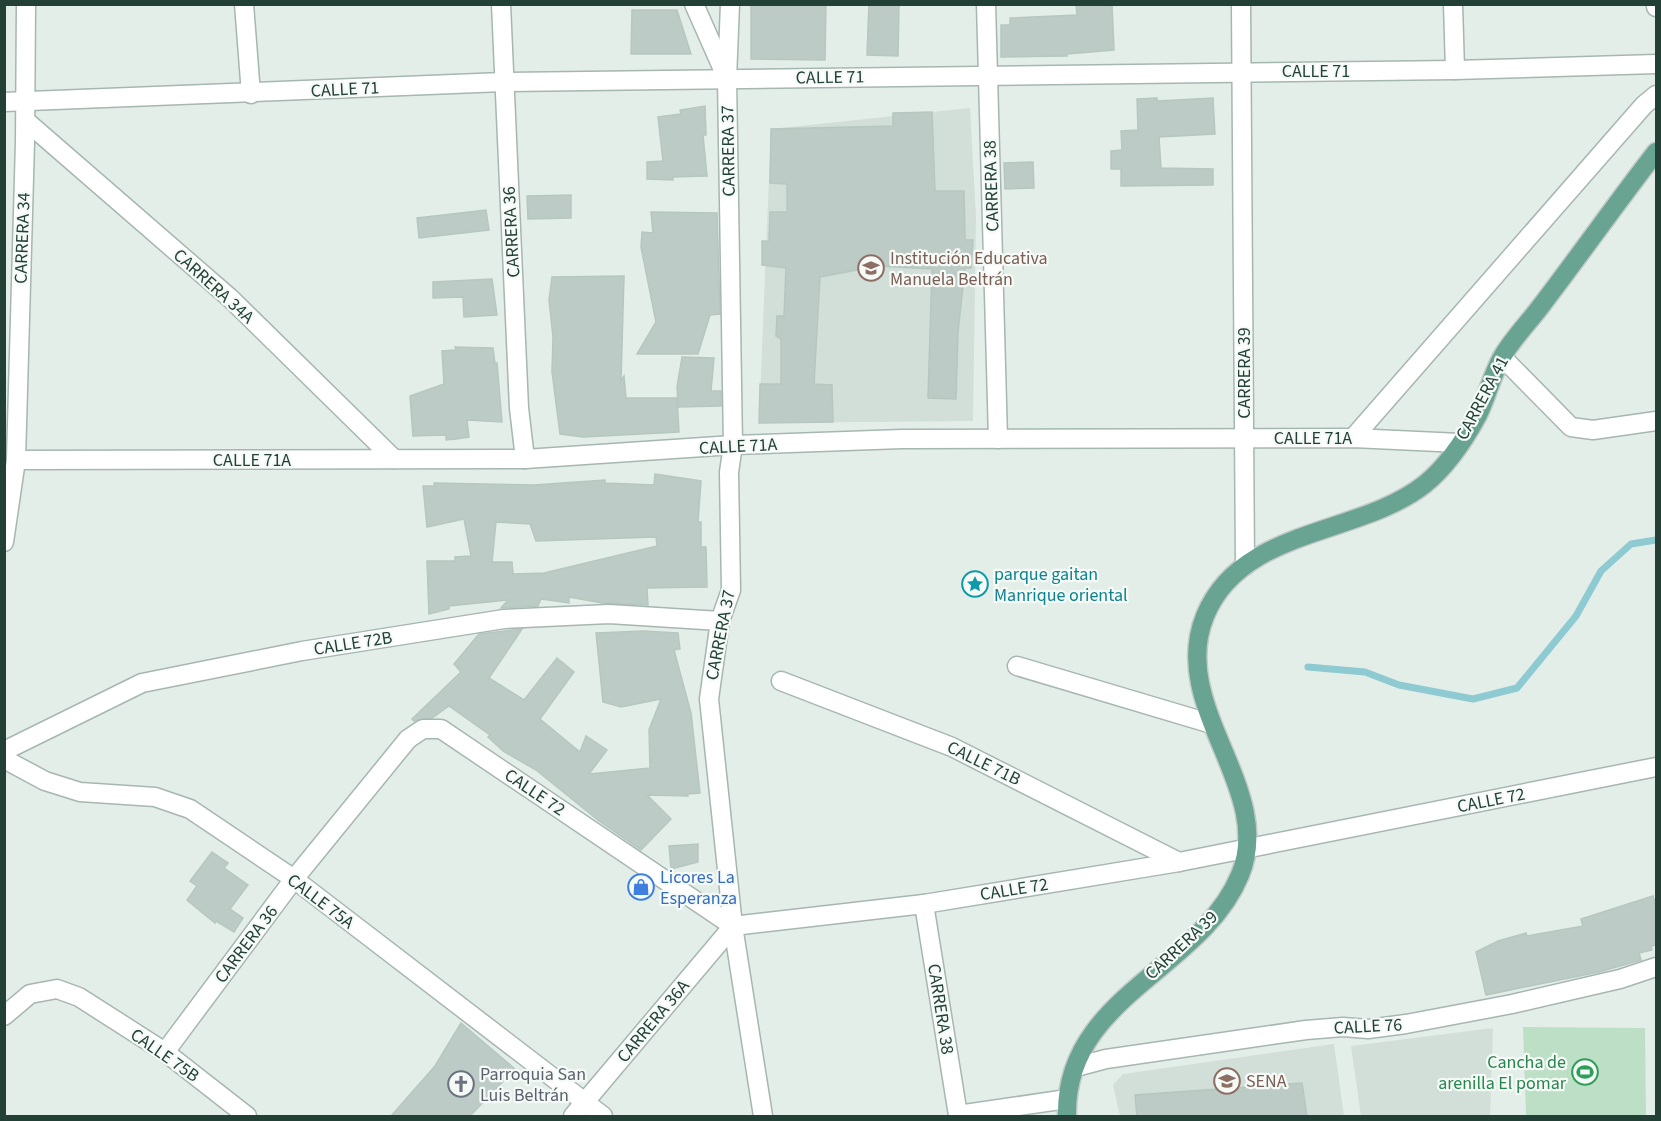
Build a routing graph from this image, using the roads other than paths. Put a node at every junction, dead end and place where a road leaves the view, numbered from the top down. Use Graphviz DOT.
graph roads {
  1 [pos="26,4"];
  2 [pos="244,4"];
  3 [pos="501,4"];
  4 [pos="694,4"];
  5 [pos="730,4"];
  6 [pos="986,4"];
  7 [pos="1241,4"];
  8 [pos="1453,4"];
  9 [pos="1656,64"];
  10 [pos="1455,70"];
  11 [pos="1242,71"];
  12 [pos="988,75"];
  13 [pos="727,79"];
  14 [pos="503,82"];
  15 [pos="251,94"];
  16 [pos="1656,94"];
  17 [pos="26,101"];
  18 [pos="4,102"];
  19 [pos="26,121"];
  20 [pos="1656,152"];
  21 [pos="1502,357"];
  22 [pos="10,418"];
  23 [pos="1656,421"];
  24 [pos="1244,438"];
  25 [pos="1353,438"];
  26 [pos="998,439"];
  27 [pos="1460,443"];
  28 [pos="733,446"];
  29 [pos="394,459"];
  30 [pos="525,459"];
  31 [pos="16,460"];
  32 [pos="4,542"];
  33 [pos="1245,566"];
  34 [pos="720,621"];
  35 [pos="1017,666"];
  36 [pos="781,681"];
  37 [pos="1212,724"];
  38 [pos="423,729"];
  39 [pos="4,751"];
  40 [pos="4,759"];
  41 [pos="1656,767"];
  42 [pos="1247,848"];
  43 [pos="1179,862"];
  44 [pos="294,879"];
  45 [pos="924,904"];
  46 [pos="733,926"];
  47 [pos="1656,967"];
  48 [pos="4,1016"];
  49 [pos="165,1052"];
  50 [pos="1076,1067"];
  51 [pos="1067,1108"];
  52 [pos="578,1110"];
  53 [pos="247,1116"];
  54 [pos="603,1116"];
  55 [pos="763,1116"];
  1 -- 17 [label="street, CARRERA 34"];
  2 -- 15 [label="street"];
  3 -- 14 [label="street, CARRERA 36"];
  4 -- 13 [label="street, CARRERA 37"];
  5 -- 13 [label="street, CARRERA 37"];
  6 -- 12 [label="street, CARRERA 38"];
  7 -- 11 [label="street, CARRERA 39"];
  8 -- 10 [label="street"];
  9 -- 10 [label="street, CALLE 71"];
  10 -- 11 [label="street, CALLE 71"];
  11 -- 12 [label="street, CALLE 71"];
  11 -- 24 [label="street, CARRERA 39"];
  12 -- 13 [label="street, CALLE 71"];
  12 -- 26 [label="street, CARRERA 38"];
  13 -- 14 [label="street, CALLE 71"];
  13 -- 28 [label="street, CARRERA 37"];
  14 -- 15 [label="street, CALLE 71"];
  14 -- 30 [label="street, CARRERA 36"];
  15 -- 17 [label="street, CALLE 71"];
  16 -- 25 [label="street"];
  17 -- 18 [label="street, CALLE 71"];
  17 -- 19 [label="street, CARRERA 34"];
  19 -- 22 [label="street, CARRERA 34"];
  19 -- 29 [label="street, CARRERA 34A"];
  20 -- 21 [label="main road, CARRERA 41"];
  21 -- 23 [label="street"];
  21 -- 27 [label="main road, CARRERA 41"];
  22 -- 31 [label="street, CARRERA 34"];
  24 -- 25 [label="street, CALLE 71A"];
  24 -- 26 [label="street, CALLE 71A"];
  24 -- 33 [label="street, CARRERA 39"];
  25 -- 27 [label="street, CALLE 71A"];
  26 -- 28 [label="street, CALLE 71A"];
  27 -- 33 [label="main road, CARRERA 41"];
  28 -- 30 [label="street, CALLE 71A"];
  28 -- 34 [label="street, CARRERA 37"];
  29 -- 30 [label="street, CALLE 71A"];
  29 -- 31 [label="street, CALLE 71A"];
  31 -- 32 [label="street, CARRERA 34"];
  33 -- 37 [label="main road, CARRERA 39"];
  34 -- 39 [label="street, CALLE 72B"];
  34 -- 46 [label="street, CARRERA 37"];
  35 -- 37 [label="street"];
  36 -- 43 [label="street, CALLE 71B"];
  37 -- 42 [label="main road, CARRERA 39"];
  38 -- 44 [label="street, CARRERA 36"];
  38 -- 46 [label="street, CALLE 72"];
  40 -- 44 [label="street, CALLE 75A"];
  41 -- 42 [label="street, CALLE 72"];
  42 -- 43 [label="street, CALLE 72"];
  42 -- 50 [label="main road, CARRERA 39"];
  43 -- 45 [label="street, CALLE 72"];
  44 -- 49 [label="street, CARRERA 36"];
  44 -- 52 [label="street, CALLE 75A"];
  45 -- 46 [label="street, CALLE 72"];
  45 -- 51 [label="street, CARRERA 38"];
  46 -- 52 [label="street, CARRERA 36A"];
  46 -- 55 [label="street, CARRERA 37"];
  47 -- 50 [label="street, CALLE 76"];
  48 -- 49 [label="street, CALLE 75B"];
  49 -- 53 [label="street, CALLE 75B"];
  50 -- 51 [label="main road, CARRERA 39"];
  52 -- 54 [label="street, CALLE 75A"];
}
